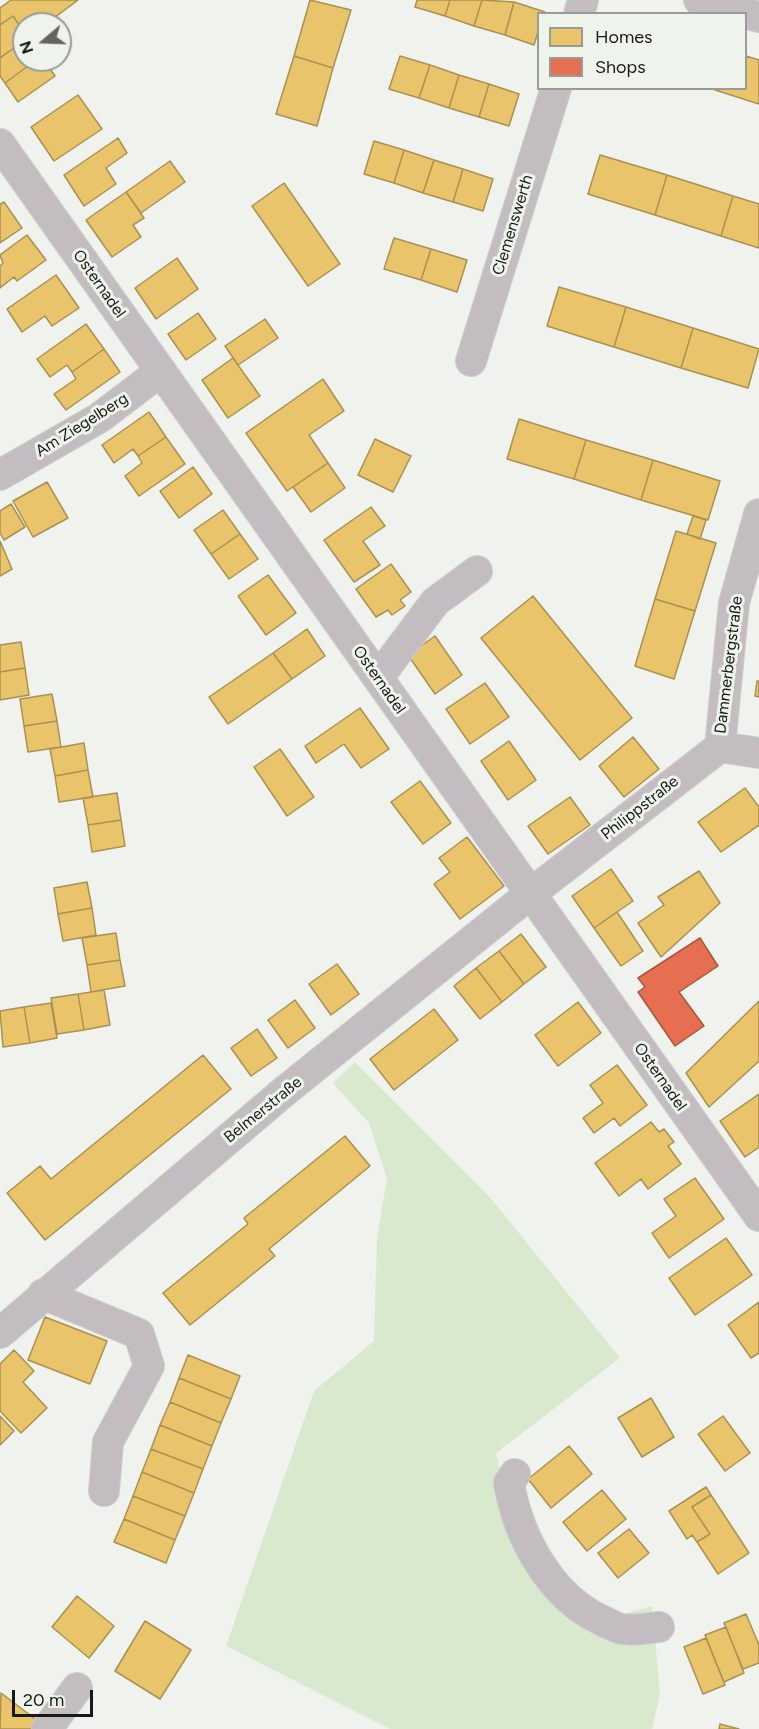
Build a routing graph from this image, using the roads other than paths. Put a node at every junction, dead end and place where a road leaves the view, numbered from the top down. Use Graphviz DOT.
graph roads {
  1 [pos="699,0"];
  2 [pos="741,12"];
  3 [pos="555,90"];
  4 [pos="0,144"];
  5 [pos="471,361"];
  6 [pos="161,371"];
  7 [pos="0,475"];
  8 [pos="759,514"];
  9 [pos="477,571"];
  10 [pos="378,678"];
  11 [pos="720,747"];
  12 [pos="759,753"];
  13 [pos="530,894"];
  14 [pos="759,1216"];
  15 [pos="43,1294"];
  16 [pos="0,1333"];
  17 [pos="515,1474"];
  18 [pos="104,1491"];
  19 [pos="659,1628"];
  20 [pos="77,1688"];
  21 [pos="47,1729"];
  1 -- 2 [label="street"];
  3 -- 5 [label="street, Clemenswerth"];
  4 -- 6 [label="street, Osternadel"];
  6 -- 7 [label="street, Am Ziegelberg"];
  6 -- 10 [label="street, Osternadel"];
  8 -- 11 [label="street, Dammerbergstraße"];
  9 -- 10 [label="street"];
  10 -- 13 [label="street, Osternadel"];
  11 -- 12 [label="street"];
  11 -- 13 [label="street, Philippstraße"];
  13 -- 14 [label="street, Osternadel"];
  13 -- 15 [label="street, Belmerstraße"];
  15 -- 16 [label="street, Belmerstraße"];
  15 -- 18 [label="street"];
  17 -- 19 [label="street"];
  20 -- 21 [label="street"];
}
